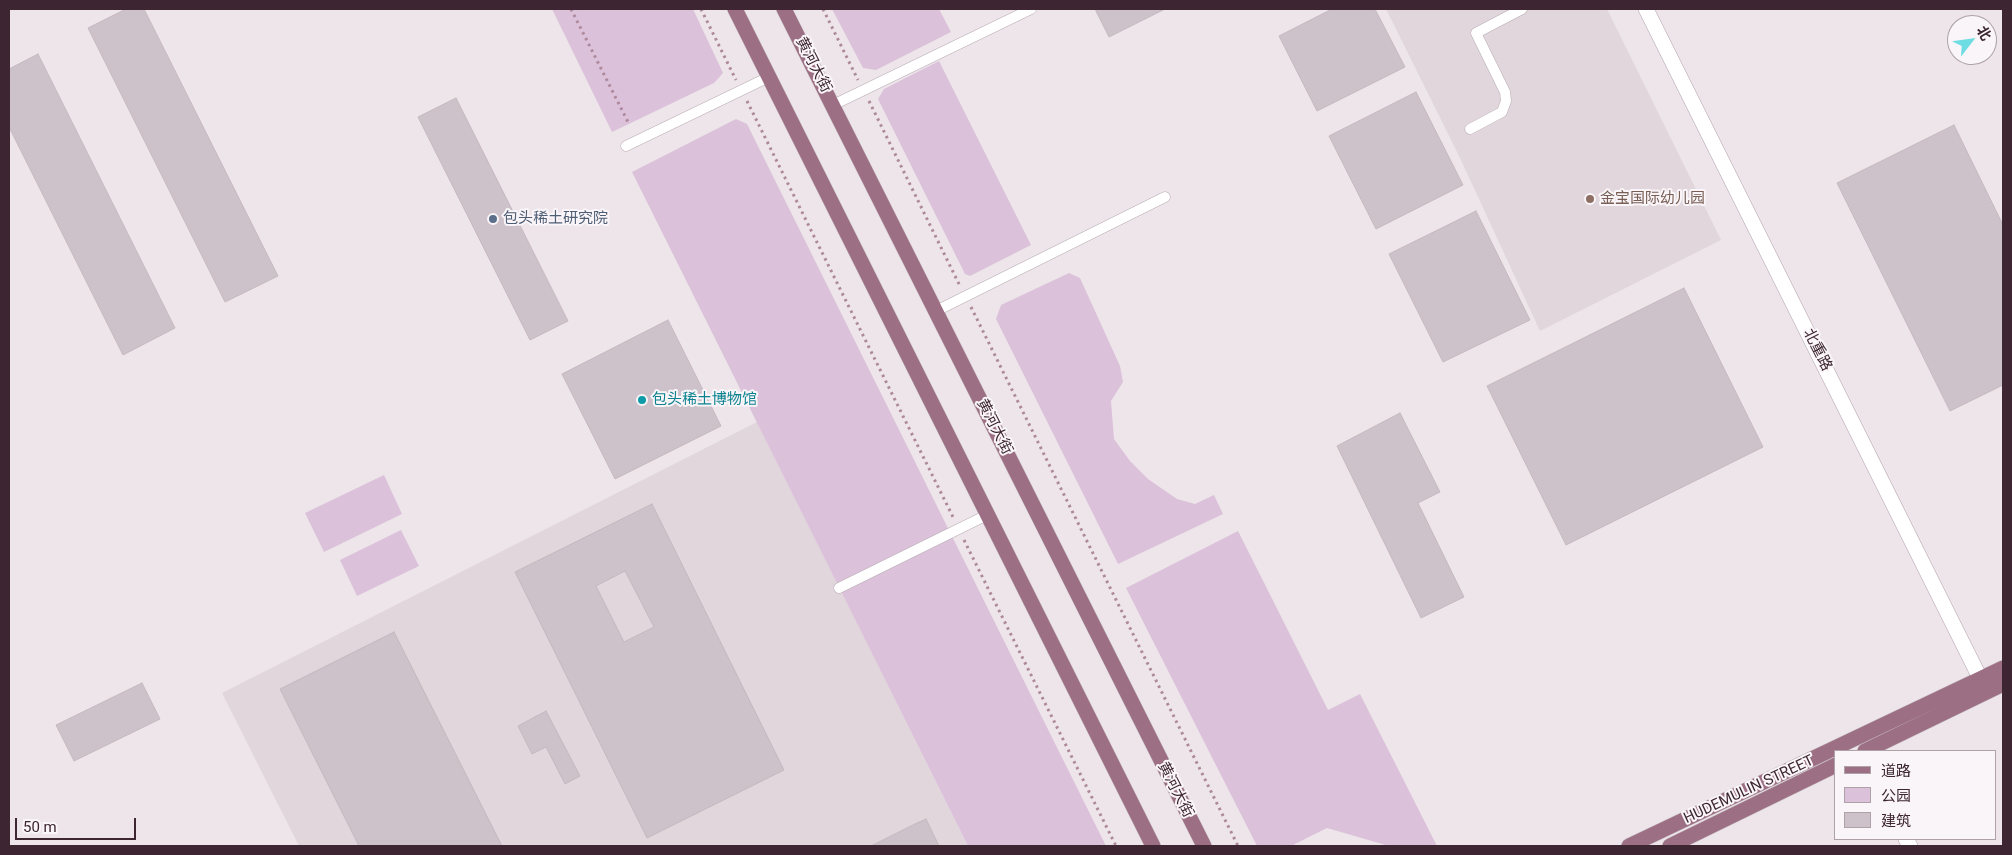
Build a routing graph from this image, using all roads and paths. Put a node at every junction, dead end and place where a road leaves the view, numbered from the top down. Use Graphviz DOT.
graph roads {
  1 [pos="570,9"];
  2 [pos="701,9"];
  3 [pos="735,9"];
  4 [pos="784,9"];
  5 [pos="823,9"];
  6 [pos="1031,9"];
  7 [pos="1522,9"];
  8 [pos="1646,9"];
  9 [pos="769,77"];
  10 [pos="741,90"];
  11 [pos="863,90"];
  12 [pos="833,105"];
  13 [pos="629,124"];
  14 [pos="1470,130"];
  15 [pos="626,146"];
  16 [pos="1164,197"];
  17 [pos="966,296"];
  18 [pos="936,311"];
  19 [pos="987,515"];
  20 [pos="958,529"];
  21 [pos="839,588"];
  22 [pos="2003,668"];
  23 [pos="2003,684"];
  24 [pos="1984,686"];
  25 [pos="1861,747"];
  26 [pos="1834,759"];
  27 [pos="1834,766"];
  28 [pos="1116,846"];
  29 [pos="1153,846"];
  30 [pos="1204,846"];
  31 [pos="1238,846"];
  32 [pos="1629,846"];
  33 [pos="1670,846"];
  1 -- 13 [label="path"];
  2 -- 10 [label="path"];
  3 -- 9 [label="main road"];
  4 -- 12 [label="main road, 黄河大街"];
  5 -- 11 [label="path"];
  6 -- 11 [label="lane"];
  7 -- 14 [label="lane"];
  8 -- 24 [label="street, 北重路"];
  9 -- 10 [label="lane"];
  9 -- 19 [label="main road"];
  10 -- 15 [label="lane"];
  10 -- 20 [label="path"];
  11 -- 12 [label="lane"];
  11 -- 17 [label="path"];
  12 -- 18 [label="main road, 黄河大街"];
  16 -- 17 [label="lane"];
  17 -- 18 [label="lane"];
  17 -- 31 [label="path"];
  18 -- 30 [label="main road, 黄河大街"];
  19 -- 20 [label="lane"];
  19 -- 29 [label="main road"];
  20 -- 21 [label="lane"];
  20 -- 28 [label="path"];
  22 -- 24 [label="main road, HUDEMULIN STREET"];
  23 -- 24 [label="main road, HUDEMULIN STREET"];
  24 -- 25 [label="main road, HUDEMULIN STREET"];
  26 -- 32 [label="main road, HUDEMULIN STREET"];
  27 -- 33 [label="main road, HUDEMULIN STREET"];
}
